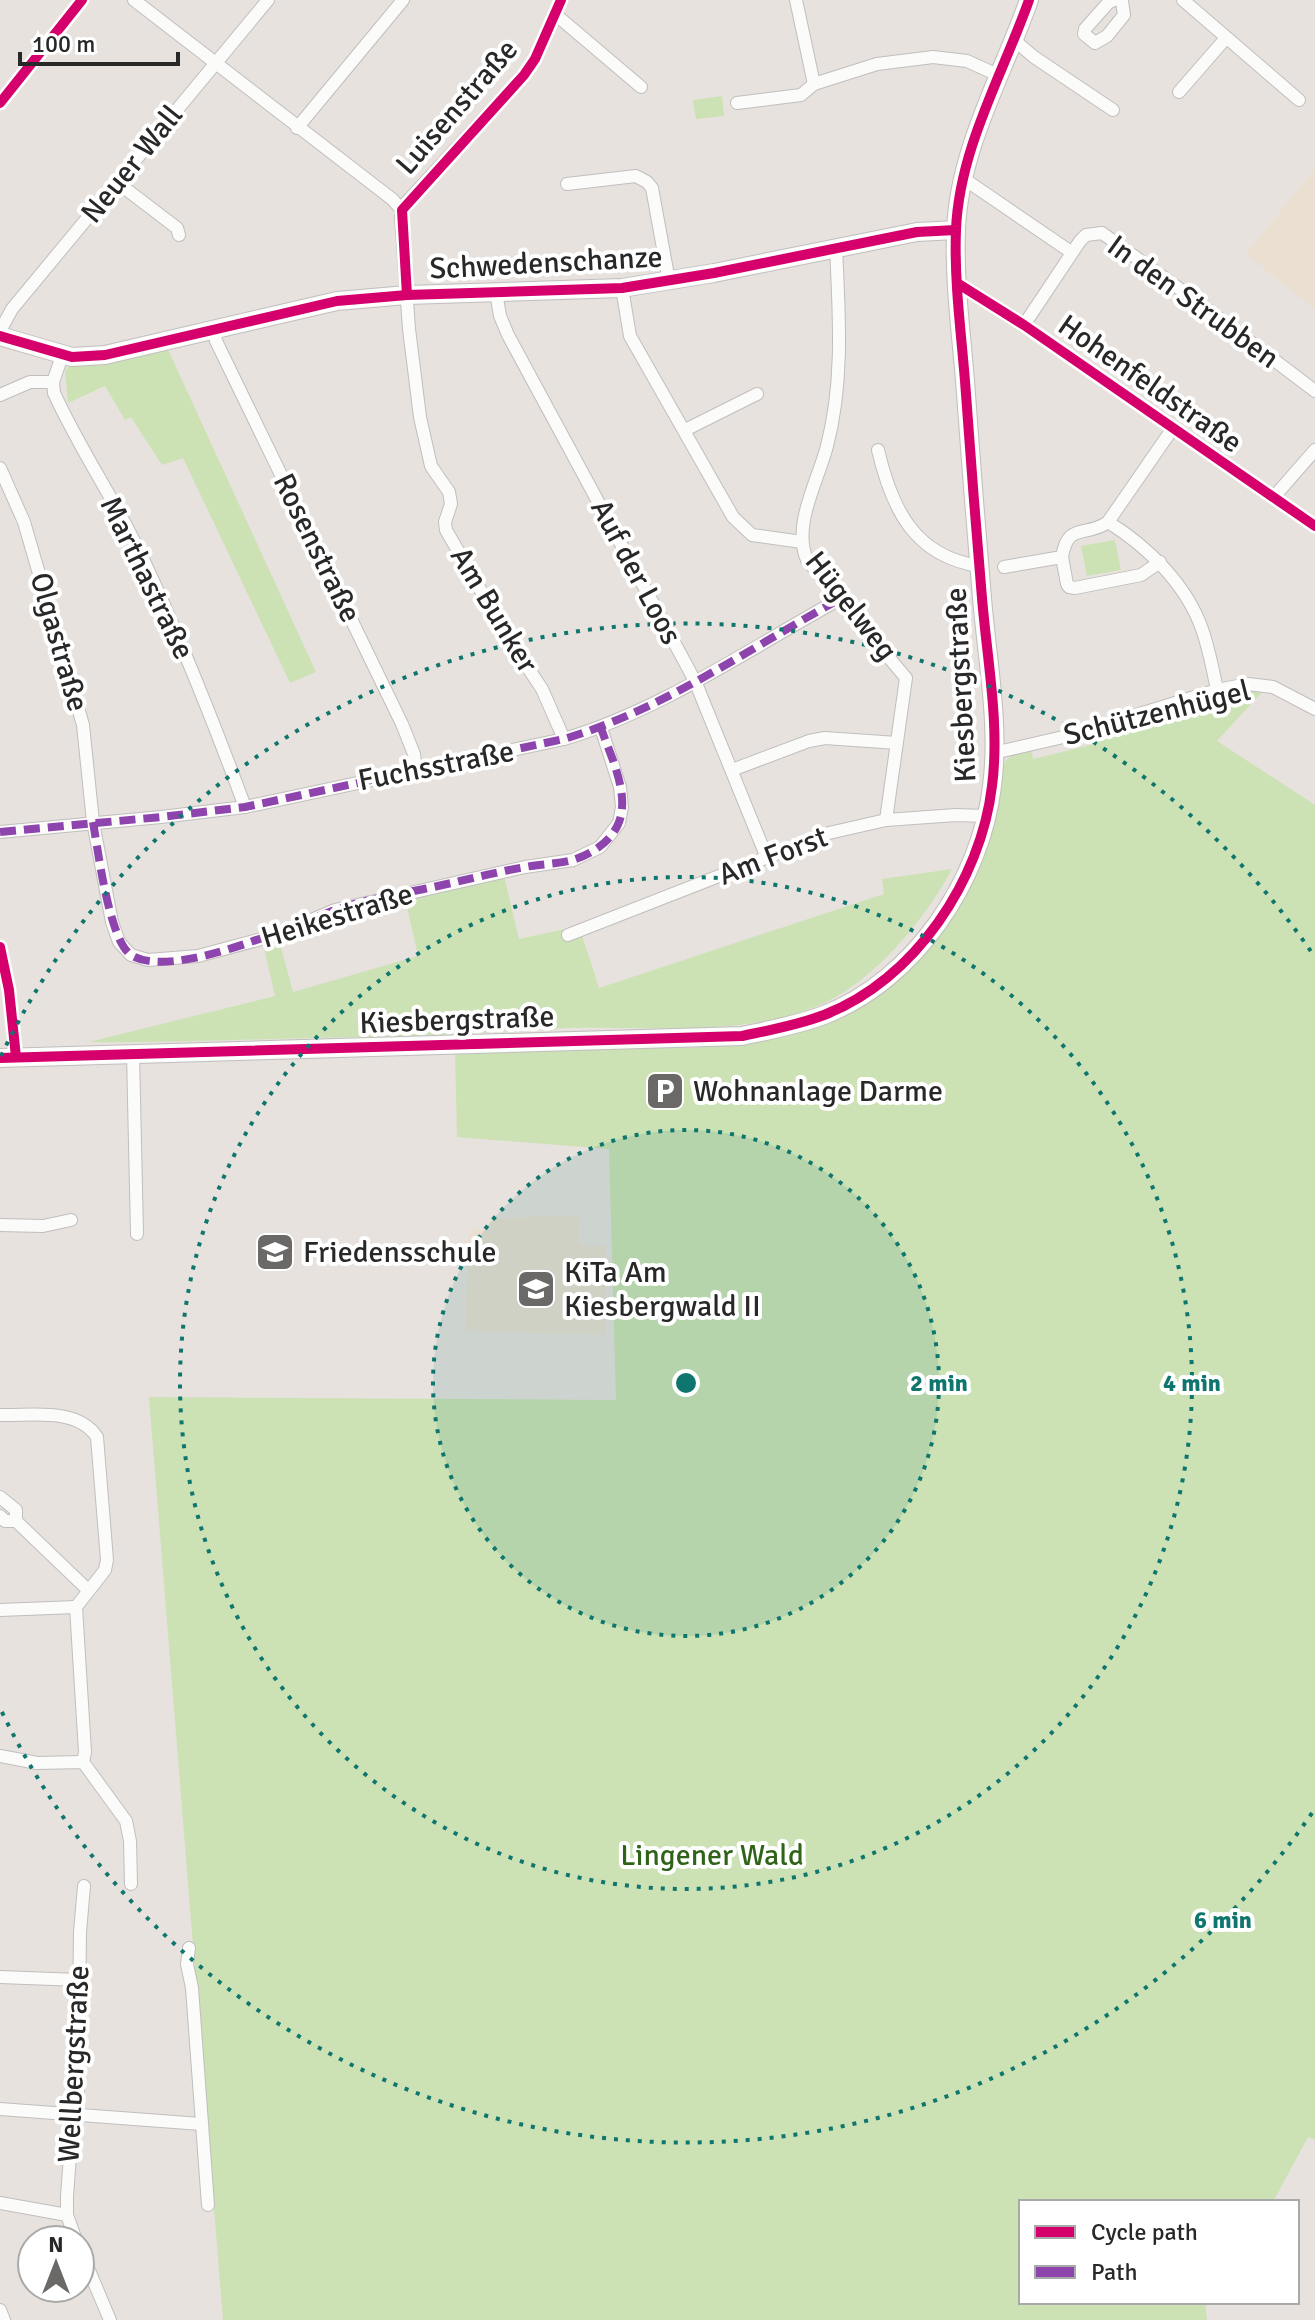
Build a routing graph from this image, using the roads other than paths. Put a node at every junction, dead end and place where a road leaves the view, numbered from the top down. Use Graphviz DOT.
graph roads {
  1 [pos="82,0"];
  2 [pos="134,0"];
  3 [pos="268,0"];
  4 [pos="403,0"];
  5 [pos="561,0"];
  6 [pos="796,0"];
  7 [pos="1029,0"];
  8 [pos="1183,0"];
  9 [pos="555,14"];
  10 [pos="1226,38"];
  11 [pos="1014,40"];
  12 [pos="215,64"];
  13 [pos="1000,76"];
  14 [pos="814,84"];
  15 [pos="641,87"];
  16 [pos="1179,92"];
  17 [pos="1299,100"];
  18 [pos="0,103"];
  19 [pos="737,103"];
  20 [pos="1113,110"];
  21 [pos="297,128"];
  22 [pos="118,183"];
  23 [pos="970,183"];
  24 [pos="567,184"];
  25 [pos="402,210"];
  26 [pos="956,230"];
  27 [pos="179,235"];
  28 [pos="836,248"];
  29 [pos="1071,252"];
  30 [pos="669,281"];
  31 [pos="957,283"];
  32 [pos="622,288"];
  33 [pos="496,292"];
  34 [pos="407,295"];
  35 [pos="1024,325"];
  36 [pos="214,329"];
  37 [pos="0,333"];
  38 [pos="63,353"];
  39 [pos="53,382"];
  40 [pos="1315,391"];
  41 [pos="757,394"];
  42 [pos="0,395"];
  43 [pos="1173,428"];
  44 [pos="685,430"];
  45 [pos="878,450"];
  46 [pos="1315,450"];
  47 [pos="0,468"];
  48 [pos="1273,498"];
  49 [pos="1108,522"];
  50 [pos="1315,526"];
  51 [pos="802,542"];
  52 [pos="1062,557"];
  53 [pos="1160,562"];
  54 [pos="979,566"];
  55 [pos="1004,567"];
  56 [pos="840,599"];
  57 [pos="695,681"];
  58 [pos="1217,690"];
  59 [pos="1315,709"];
  60 [pos="601,728"];
  61 [pos="564,739"];
  62 [pos="897,743"];
  63 [pos="994,753"];
  64 [pos="416,769"];
  65 [pos="732,770"];
  66 [pos="245,807"];
  67 [pos="985,816"];
  68 [pos="886,820"];
  69 [pos="93,822"];
  70 [pos="0,832"];
  71 [pos="767,858"];
  72 [pos="568,935"];
  73 [pos="0,947"];
  74 [pos="133,1053"];
  75 [pos="8,1057"];
  76 [pos="71,1220"];
  77 [pos="0,1225"];
  78 [pos="137,1234"];
  79 [pos="0,1415"];
  80 [pos="0,1497"];
  81 [pos="0,1516"];
  82 [pos="16,1521"];
  83 [pos="88,1590"];
  84 [pos="76,1607"];
  85 [pos="0,1610"];
  86 [pos="0,1756"];
  87 [pos="83,1762"];
  88 [pos="131,1884"];
  89 [pos="84,1886"];
  90 [pos="189,1948"];
  91 [pos="0,1977"];
  92 [pos="79,1980"];
  93 [pos="0,2109"];
  94 [pos="74,2115"];
  95 [pos="201,2124"];
  96 [pos="0,2203"];
  97 [pos="208,2205"];
  98 [pos="67,2215"];
  99 [pos="70,2224"];
  100 [pos="96,2287"];
  101 [pos="0,2310"];
  102 [pos="4,2320"];
  103 [pos="110,2320"];
  1 -- 18 [label="street"];
  2 -- 12 [label="street"];
  3 -- 12 [label="street, Neuer Wall"];
  4 -- 21 [label="street"];
  5 -- 9 [label="street, Luisenstraße"];
  6 -- 14 [label="street"];
  7 -- 11 [label="street, Kiesbergstraße"];
  8 -- 10 [label="street"];
  9 -- 15 [label="street"];
  9 -- 25 [label="street, Luisenstraße"];
  10 -- 16 [label="street"];
  10 -- 17 [label="street"];
  11 -- 13 [label="street, Kiesbergstraße"];
  11 -- 20 [label="street"];
  12 -- 21 [label="street"];
  12 -- 22 [label="street, Neuer Wall"];
  13 -- 14 [label="street"];
  13 -- 26 [label="street, Kiesbergstraße"];
  14 -- 19 [label="street"];
  21 -- 25 [label="street"];
  22 -- 27 [label="street"];
  22 -- 37 [label="street, Neuer Wall"];
  23 -- 29 [label="street, In den Strubben"];
  24 -- 30 [label="street"];
  25 -- 34 [label="street, Luisenstraße"];
  26 -- 28 [label="street, Schwedenschanze"];
  26 -- 31 [label="street, Kiesbergstraße"];
  28 -- 30 [label="street, Schwedenschanze"];
  28 -- 51 [label="street, Hügelweg"];
  29 -- 35 [label="street, In den Strubben"];
  29 -- 40 [label="street, In den Strubben"];
  30 -- 32 [label="street, Schwedenschanze"];
  31 -- 35 [label="street, Hohenfeldstraße"];
  31 -- 54 [label="street, Kiesbergstraße"];
  32 -- 33 [label="street, Schwedenschanze"];
  32 -- 44 [label="street"];
  33 -- 34 [label="street, Schwedenschanze"];
  33 -- 57 [label="street, Auf der Loos"];
  34 -- 36 [label="street, Schwedenschanze"];
  34 -- 61 [label="street, Am Bunker"];
  35 -- 43 [label="street, Hohenfeldstraße"];
  36 -- 38 [label="street, Schwedenschanze"];
  36 -- 64 [label="street, Rosenstraße"];
  37 -- 38 [label="street, Schwedenschanze"];
  38 -- 39 [label="street"];
  39 -- 42 [label="street"];
  39 -- 66 [label="street, Marthastraße"];
  41 -- 44 [label="street"];
  43 -- 48 [label="street, Hohenfeldstraße"];
  43 -- 49 [label="street"];
  44 -- 51 [label="street"];
  45 -- 54 [label="street"];
  46 -- 48 [label="street"];
  47 -- 69 [label="street, Olgastraße"];
  48 -- 50 [label="street, Hohenfeldstraße"];
  49 -- 52 [label="street"];
  49 -- 53 [label="street"];
  51 -- 56 [label="street, Hügelweg"];
  52 -- 53 [label="street"];
  52 -- 55 [label="street"];
  53 -- 58 [label="street"];
  54 -- 63 [label="street, Kiesbergstraße"];
  56 -- 57 [label="street, Fuchsstraße"];
  56 -- 62 [label="street, Hügelweg"];
  57 -- 60 [label="street, Fuchsstraße"];
  57 -- 65 [label="street, Auf der Loos"];
  58 -- 59 [label="street, Schützenhügel"];
  58 -- 63 [label="street, Schützenhügel"];
  60 -- 61 [label="street, Fuchsstraße"];
  60 -- 69 [label="street, Heikestraße"];
  61 -- 64 [label="street, Fuchsstraße"];
  62 -- 65 [label="street"];
  62 -- 68 [label="street, Hügelweg"];
  63 -- 67 [label="street, Kiesbergstraße"];
  64 -- 66 [label="street, Fuchsstraße"];
  65 -- 71 [label="street, Auf der Loos"];
  66 -- 69 [label="street, Fuchsstraße"];
  67 -- 68 [label="street, Am Forst"];
  67 -- 74 [label="street, Kiesbergstraße"];
  68 -- 71 [label="street, Am Forst"];
  69 -- 70 [label="street, Fuchsstraße"];
  71 -- 72 [label="street, Am Forst"];
  73 -- 75 [label="street"];
  74 -- 75 [label="street, Kiesbergstraße"];
  74 -- 78 [label="street"];
  76 -- 77 [label="street"];
  79 -- 83 [label="street"];
  80 -- 82 [label="street"];
  81 -- 82 [label="street"];
  82 -- 83 [label="street"];
  83 -- 84 [label="street"];
  84 -- 85 [label="street"];
  84 -- 87 [label="street"];
  86 -- 87 [label="street"];
  87 -- 88 [label="street"];
  89 -- 92 [label="street, Wellbergstraße"];
  90 -- 95 [label="street"];
  91 -- 92 [label="street"];
  92 -- 94 [label="street, Wellbergstraße"];
  93 -- 94 [label="street"];
  94 -- 95 [label="street"];
  94 -- 98 [label="street, Wellbergstraße"];
  95 -- 97 [label="street"];
  96 -- 98 [label="street"];
  98 -- 99 [label="street, Wellbergstraße"];
  100 -- 103 [label="street"];
  101 -- 102 [label="street"];
}
